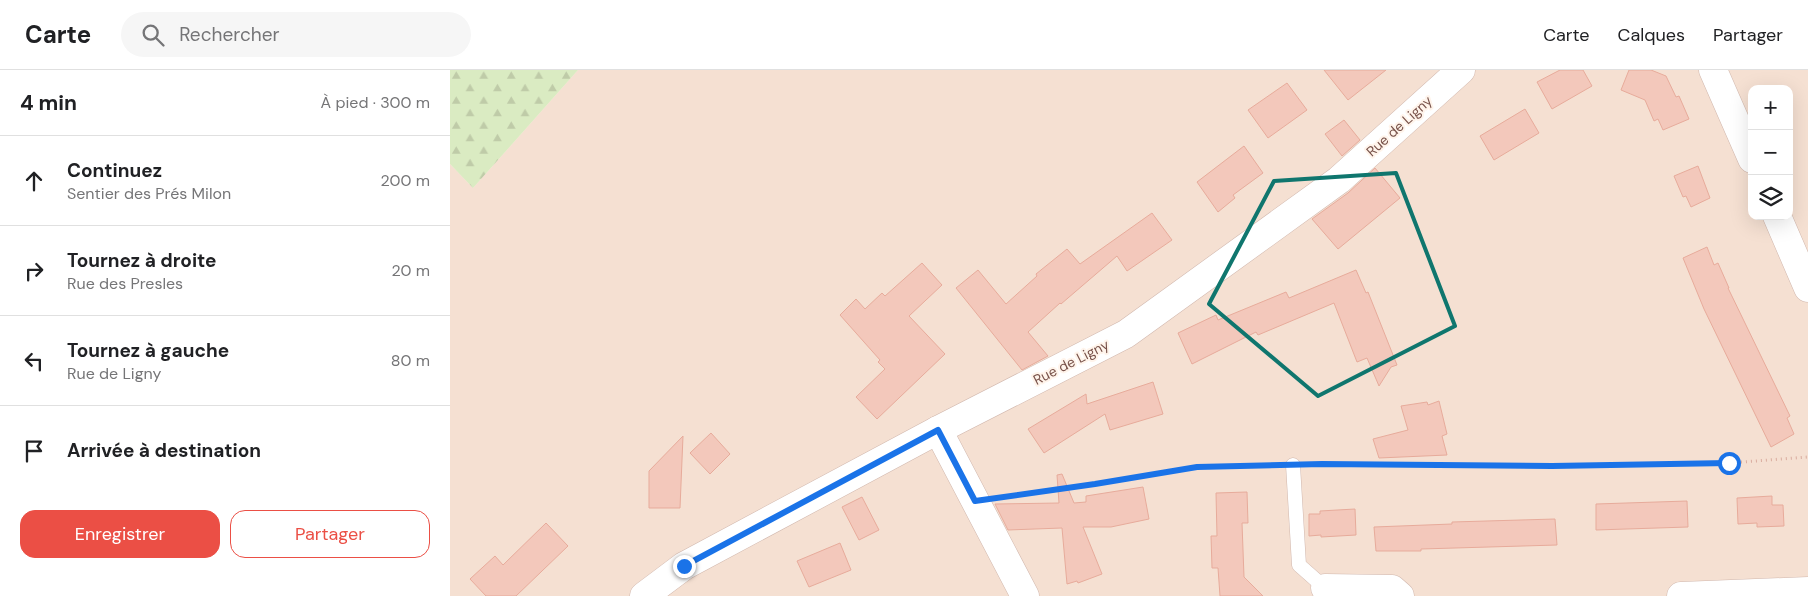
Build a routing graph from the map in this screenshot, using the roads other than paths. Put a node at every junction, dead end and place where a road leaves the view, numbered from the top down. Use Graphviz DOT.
graph roads {
  1 [pos="1461,70"];
  2 [pos="1713,70"];
  3 [pos="1748,150"];
  4 [pos="1779,220"];
  5 [pos="1808,288"];
  6 [pos="938,430"];
  7 [pos="1293,465"];
  8 [pos="1324,588"];
  9 [pos="1808,591"];
  10 [pos="644,596"];
  11 [pos="1025,596"];
  12 [pos="1400,596"];
  13 [pos="1681,596"];
  1 -- 6 [label="street, Rue de Ligny"];
  2 -- 3 [label="street"];
  4 -- 5 [label="street"];
  6 -- 10 [label="street, Rue de Ligny"];
  6 -- 11 [label="street"];
  7 -- 8 [label="lane"];
  8 -- 12 [label="street"];
  9 -- 13 [label="street"];
}
